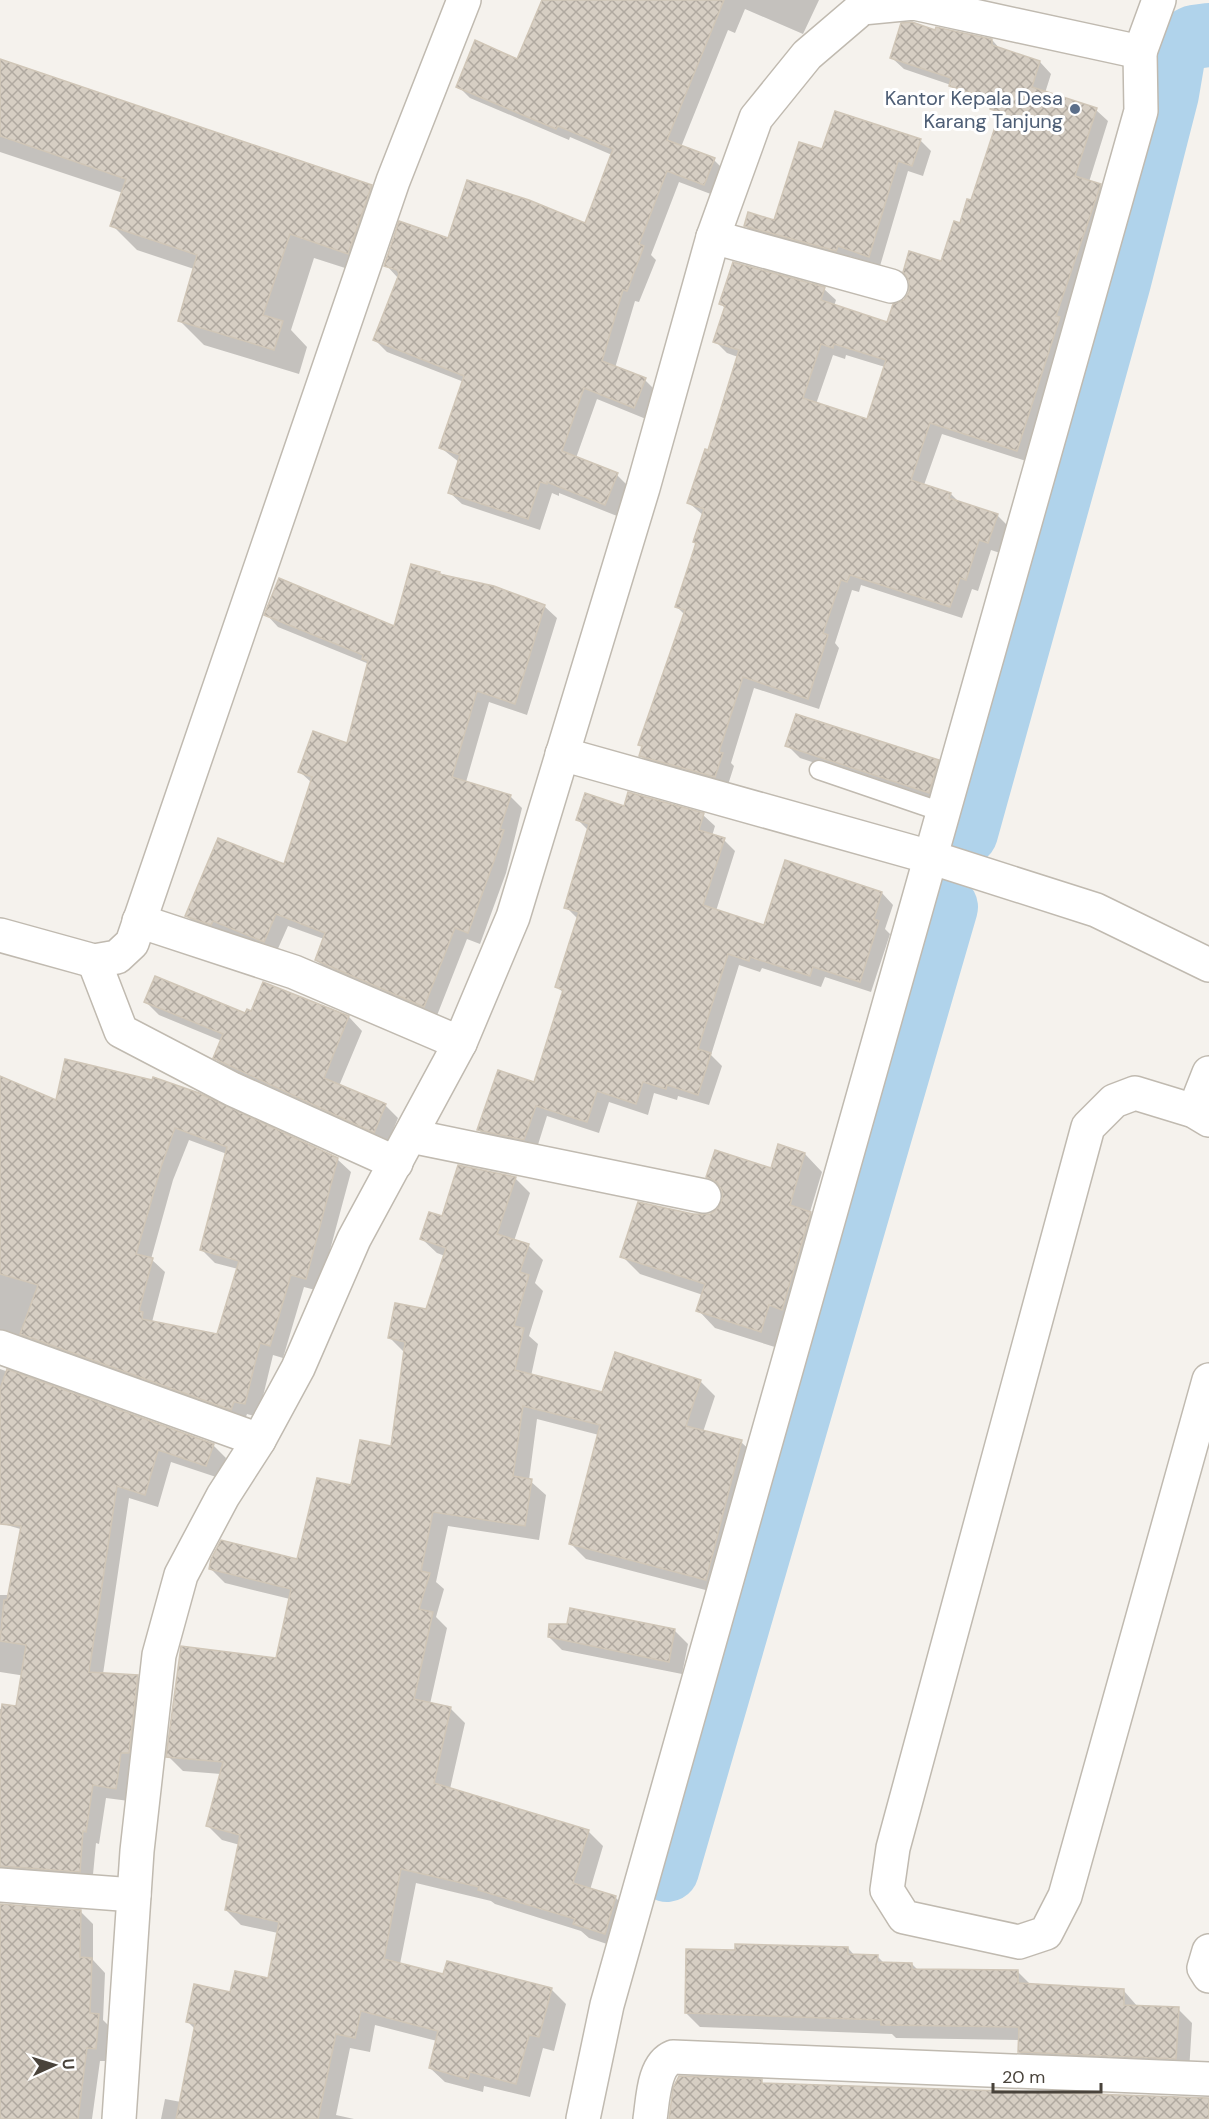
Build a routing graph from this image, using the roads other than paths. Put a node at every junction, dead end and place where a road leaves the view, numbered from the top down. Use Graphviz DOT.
graph roads {
  1 [pos="464,0"];
  2 [pos="1159,0"];
  3 [pos="864,4"];
  4 [pos="1140,52"];
  5 [pos="713,237"];
  6 [pos="891,286"];
  7 [pos="562,754"];
  8 [pos="819,770"];
  9 [pos="942,812"];
  10 [pos="930,857"];
  11 [pos="139,921"];
  12 [pos="0,935"];
  13 [pos="94,961"];
  14 [pos="1209,965"];
  15 [pos="460,1043"];
  16 [pos="1209,1073"];
  17 [pos="1202,1115"];
  18 [pos="404,1149"];
  19 [pos="704,1196"];
  20 [pos="0,1347"];
  21 [pos="1209,1380"];
  22 [pos="260,1440"];
  23 [pos="0,1885"];
  24 [pos="134,1895"];
  25 [pos="1209,1951"];
  26 [pos="1209,1976"];
  27 [pos="1209,2079"];
  28 [pos="119,2119"];
  29 [pos="583,2119"];
  30 [pos="650,2119"];
  1 -- 11 [label="street"];
  2 -- 4 [label="street"];
  3 -- 4 [label="street"];
  3 -- 5 [label="street"];
  4 -- 9 [label="street"];
  5 -- 6 [label="street"];
  5 -- 7 [label="street"];
  7 -- 10 [label="street"];
  7 -- 15 [label="street"];
  8 -- 9 [label="lane"];
  9 -- 10 [label="street"];
  10 -- 14 [label="street"];
  10 -- 29 [label="street"];
  11 -- 13 [label="street"];
  11 -- 15 [label="street"];
  12 -- 13 [label="street"];
  13 -- 18 [label="street"];
  15 -- 18 [label="street"];
  16 -- 17 [label="street"];
  17 -- 21 [label="street"];
  18 -- 19 [label="street"];
  18 -- 22 [label="street"];
  20 -- 22 [label="street"];
  22 -- 24 [label="street"];
  23 -- 24 [label="street"];
  24 -- 28 [label="street"];
  25 -- 26 [label="street"];
  27 -- 30 [label="street"];
}
